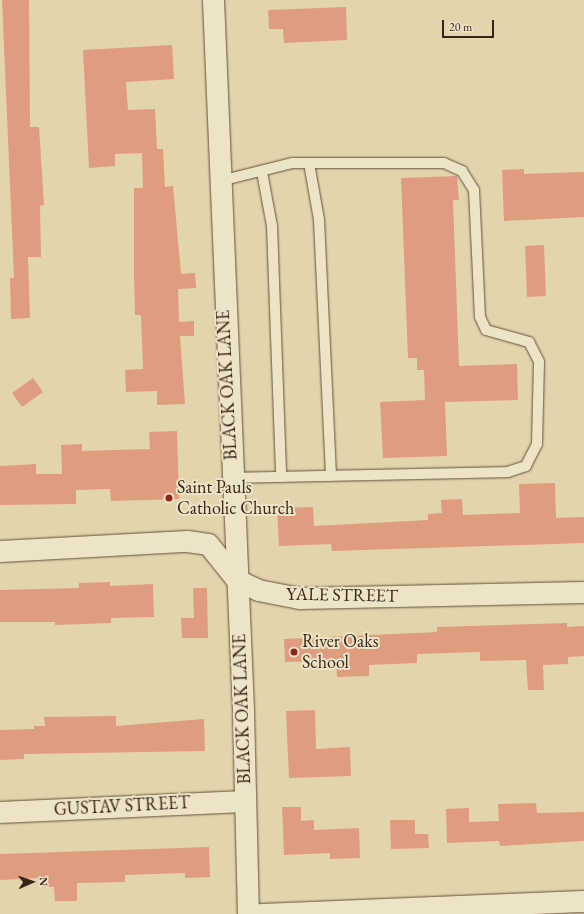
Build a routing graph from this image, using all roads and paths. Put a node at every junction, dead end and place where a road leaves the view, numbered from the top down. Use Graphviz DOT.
graph roads {
  1 [pos="213,0"];
  2 [pos="309,163"];
  3 [pos="262,172"];
  4 [pos="220,181"];
  5 [pos="331,476"];
  6 [pos="280,477"];
  7 [pos="232,478"];
  8 [pos="0,551"];
  9 [pos="237,580"];
  10 [pos="584,592"];
  11 [pos="245,801"];
  12 [pos="0,812"];
  13 [pos="584,900"];
  14 [pos="248,914"];
  15 [pos="260,914"];
  1 -- 4 [label="street, BLACK OAK LANE"];
  2 -- 3 [label="lane"];
  2 -- 5 [label="lane"];
  2 -- 5 [label="lane"];
  3 -- 4 [label="lane"];
  3 -- 6 [label="lane"];
  4 -- 7 [label="street, BLACK OAK LANE"];
  5 -- 6 [label="lane"];
  6 -- 7 [label="lane"];
  7 -- 9 [label="street, BLACK OAK LANE"];
  8 -- 9 [label="street, YALE STREET"];
  9 -- 10 [label="street, YALE STREET"];
  9 -- 11 [label="street, BLACK OAK LANE"];
  11 -- 12 [label="street, GUSTAV STREET"];
  11 -- 14 [label="street, BLACK OAK LANE"];
  13 -- 15 [label="street"];
}
